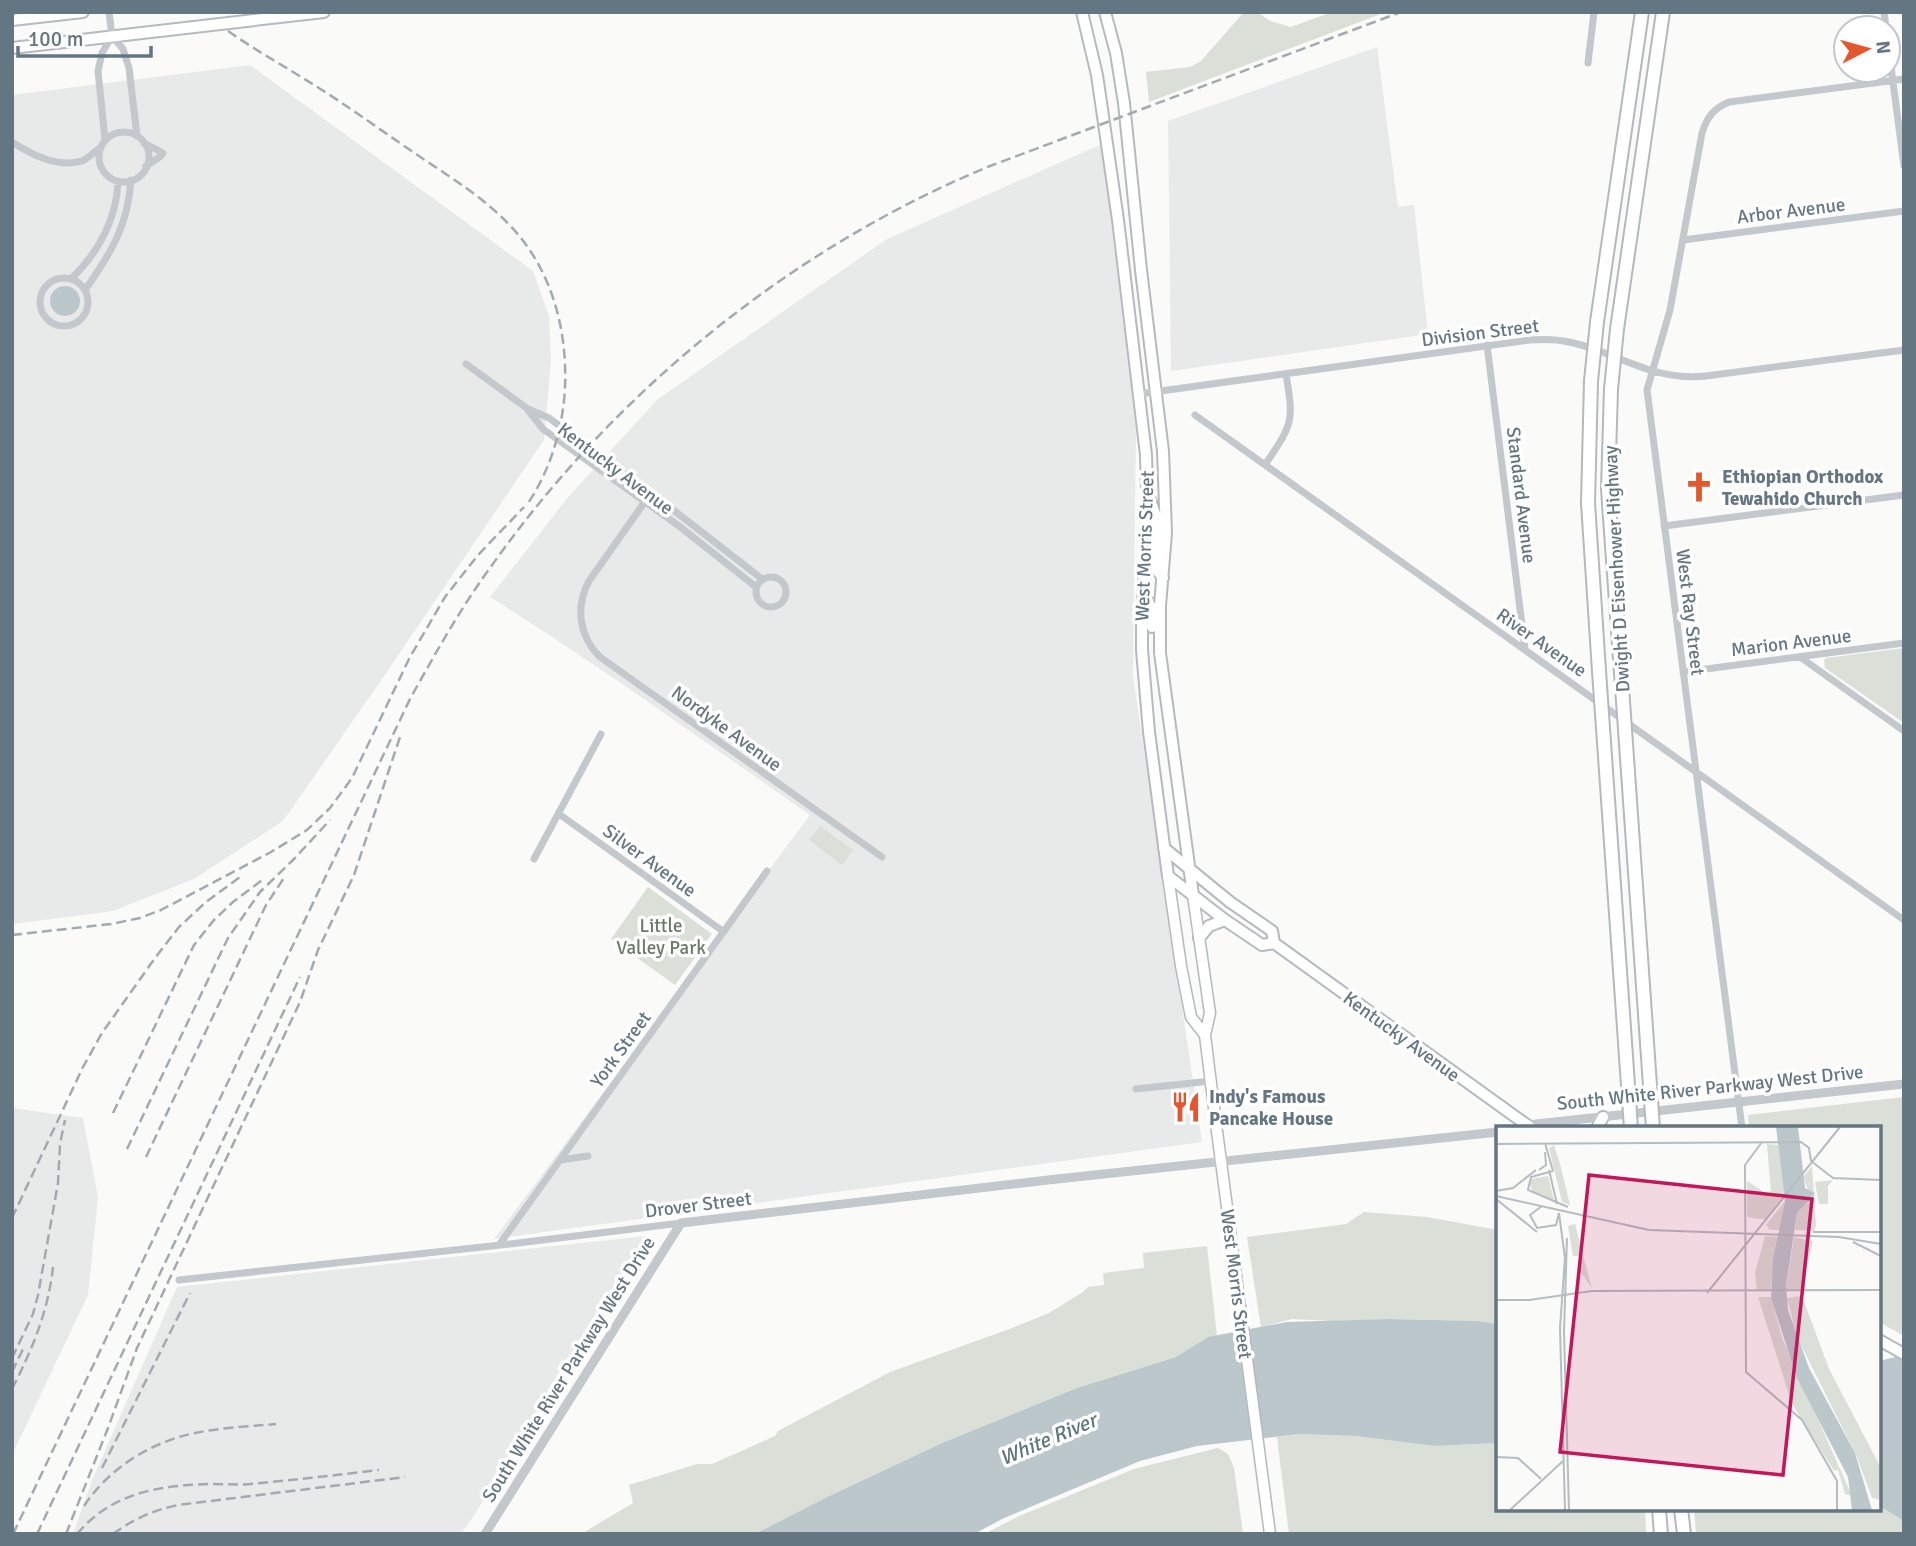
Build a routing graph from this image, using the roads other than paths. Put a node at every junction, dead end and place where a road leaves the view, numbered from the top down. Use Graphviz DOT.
graph roads {
  1 [pos="83,12"];
  2 [pos="109,12"];
  3 [pos="324,12"];
  4 [pos="1082,12"];
  5 [pos="1105,12"];
  6 [pos="1594,12"];
  7 [pos="1642,12"];
  8 [pos="1663,12"];
  9 [pos="12,13"];
  10 [pos="46,17"];
  11 [pos="12,20"];
  12 [pos="111,36"];
  13 [pos="12,48"];
  14 [pos="1588,63"];
  15 [pos="1863,84"];
  16 [pos="1894,84"];
  17 [pos="137,136"];
  18 [pos="12,142"];
  19 [pos="103,143"];
  20 [pos="144,143"];
  21 [pos="85,160"];
  22 [pos="146,166"];
  23 [pos="1904,166"];
  24 [pos="103,170"];
  25 [pos="131,180"];
  26 [pos="118,181"];
  27 [pos="1904,211"];
  28 [pos="1683,240"];
  29 [pos="71,279"];
  30 [pos="85,290"];
  31 [pos="1487,345"];
  32 [pos="1904,351"];
  33 [pos="466,364"];
  34 [pos="1651,372"];
  35 [pos="1286,374"];
  36 [pos="1156,392"];
  37 [pos="1139,394"];
  38 [pos="528,409"];
  39 [pos="1195,415"];
  40 [pos="1265,465"];
  41 [pos="651,493"];
  42 [pos="1904,495"];
  43 [pos="1149,498"];
  44 [pos="645,502"];
  45 [pos="1664,526"];
  46 [pos="1163,578"];
  47 [pos="762,579"];
  48 [pos="756,587"];
  49 [pos="1144,595"];
  50 [pos="1904,643"];
  51 [pos="1525,649"];
  52 [pos="1800,657"];
  53 [pos="1683,672"];
  54 [pos="1164,690"];
  55 [pos="1904,731"];
  56 [pos="601,734"];
  57 [pos="1695,771"];
  58 [pos="559,814"];
  59 [pos="1164,848"];
  60 [pos="882,857"];
  61 [pos="534,859"];
  62 [pos="1189,869"];
  63 [pos="767,871"];
  64 [pos="1168,876"];
  65 [pos="1193,895"];
  66 [pos="1225,920"];
  67 [pos="1904,920"];
  68 [pos="724,932"];
  69 [pos="1199,938"];
  70 [pos="1274,943"];
  71 [pos="1205,1035"];
  72 [pos="1211,1081"];
  73 [pos="1904,1084"];
  74 [pos="1136,1089"];
  75 [pos="1738,1102"];
  76 [pos="1603,1117"];
  77 [pos="1525,1126"];
  78 [pos="1534,1126"];
  79 [pos="1598,1126"];
  80 [pos="1631,1126"];
  81 [pos="1653,1126"];
  82 [pos="1742,1126"];
  83 [pos="1496,1132"];
  84 [pos="588,1156"];
  85 [pos="560,1160"];
  86 [pos="1221,1162"];
  87 [pos="681,1223"];
  88 [pos="499,1245"];
  89 [pos="179,1280"];
  90 [pos="1881,1340"];
  91 [pos="1904,1354"];
  92 [pos="1659,1511"];
  93 [pos="1681,1511"];
  94 [pos="485,1534"];
  95 [pos="1270,1534"];
  96 [pos="1661,1534"];
  97 [pos="1683,1534"];
  1 -- 10 [label="main road"];
  2 -- 12 [label="street"];
  3 -- 12 [label="main road"];
  4 -- 37 [label="main road, West Morris Street"];
  5 -- 36 [label="main road, West Morris Street"];
  6 -- 14 [label="street"];
  7 -- 80 [label="highway, Dwight D Eisenhower Highway, bridge"];
  8 -- 81 [label="highway, Dwight D Eisenhower Highway, bridge"];
  9 -- 10 [label="main road"];
  10 -- 11 [label="main road"];
  12 -- 13 [label="main road"];
  12 -- 17 [label="street"];
  12 -- 19 [label="street"];
  15 -- 28 [label="street, West Ray Street"];
  16 -- 23 [label="street"];
  17 -- 19 [label="street"];
  17 -- 20 [label="street"];
  18 -- 21 [label="street"];
  19 -- 21 [label="street"];
  19 -- 24 [label="street"];
  20 -- 22 [label="street"];
  20 -- 22 [label="street"];
  21 -- 24 [label="street"];
  22 -- 25 [label="street"];
  24 -- 26 [label="street"];
  25 -- 26 [label="street"];
  25 -- 30 [label="street"];
  26 -- 29 [label="street"];
  27 -- 28 [label="street, Arbor Avenue"];
  28 -- 34 [label="street, West Ray Street"];
  29 -- 30 [label="street"];
  29 -- 30 [label="street"];
  31 -- 34 [label="street, Division Street"];
  31 -- 35 [label="street, Division Street"];
  31 -- 51 [label="street, Standard Avenue"];
  32 -- 34 [label="street, Division Street"];
  33 -- 38 [label="street, Kentucky Avenue"];
  34 -- 45 [label="street, West Ray Street"];
  35 -- 36 [label="street, Division Street"];
  35 -- 40 [label="street"];
  36 -- 37 [label="street, Division Street"];
  36 -- 46 [label="main road, West Morris Street"];
  37 -- 43 [label="main road, West Morris Street"];
  38 -- 41 [label="street, Kentucky Avenue"];
  38 -- 44 [label="street"];
  39 -- 40 [label="street, River Avenue"];
  40 -- 51 [label="street, River Avenue"];
  41 -- 44 [label="street"];
  41 -- 47 [label="street, Kentucky Avenue"];
  42 -- 45 [label="street"];
  43 -- 46 [label="main road"];
  43 -- 49 [label="main road, West Morris Street"];
  44 -- 48 [label="street"];
  44 -- 60 [label="street, Nordyke Avenue"];
  45 -- 53 [label="street, West Ray Street"];
  46 -- 54 [label="main road, West Morris Street"];
  47 -- 48 [label="street"];
  47 -- 48 [label="street"];
  49 -- 54 [label="main road"];
  49 -- 59 [label="main road, West Morris Street"];
  50 -- 52 [label="street, Marion Avenue"];
  51 -- 57 [label="street, River Avenue"];
  52 -- 53 [label="street, Marion Avenue"];
  52 -- 55 [label="street"];
  53 -- 57 [label="street, West Ray Street"];
  54 -- 62 [label="main road, West Morris Street"];
  56 -- 58 [label="street"];
  57 -- 67 [label="street, River Avenue"];
  57 -- 75 [label="street, West Ray Street"];
  58 -- 61 [label="street"];
  58 -- 68 [label="street, Silver Avenue"];
  59 -- 62 [label="main road, Kentucky Avenue"];
  59 -- 64 [label="main road, West Morris Street"];
  62 -- 65 [label="main road, West Morris Street"];
  62 -- 70 [label="main road, Kentucky Avenue"];
  63 -- 68 [label="street, York Street"];
  64 -- 65 [label="main road, Kentucky Avenue"];
  64 -- 71 [label="main road, West Morris Street"];
  65 -- 66 [label="main road, Kentucky Avenue"];
  65 -- 69 [label="main road, West Morris Street"];
  66 -- 69 [label="main road"];
  66 -- 70 [label="main road, Kentucky Avenue"];
  68 -- 85 [label="street, York Street"];
  69 -- 71 [label="main road, West Morris Street"];
  70 -- 77 [label="main road, Kentucky Avenue"];
  71 -- 72 [label="main road, West Morris Street"];
  72 -- 74 [label="street"];
  72 -- 86 [label="main road, West Morris Street"];
  73 -- 75 [label="street, South White River Parkway West Drive"];
  75 -- 76 [label="street, South White River Parkway West Drive"];
  75 -- 82 [label="street, West Ray Street"];
  76 -- 78 [label="street, South White River Parkway West Drive"];
  76 -- 79 [label="main road"];
  83 -- 86 [label="street"];
  84 -- 85 [label="street"];
  85 -- 88 [label="street, York Street"];
  86 -- 87 [label="street, Drover Street"];
  86 -- 95 [label="main road, West Morris Street"];
  87 -- 88 [label="street, Drover Street"];
  87 -- 94 [label="street, South White River Parkway West Drive"];
  88 -- 89 [label="street, Drover Street"];
  90 -- 91 [label="main road"];
  92 -- 96 [label="highway"];
  93 -- 97 [label="highway"];
}
